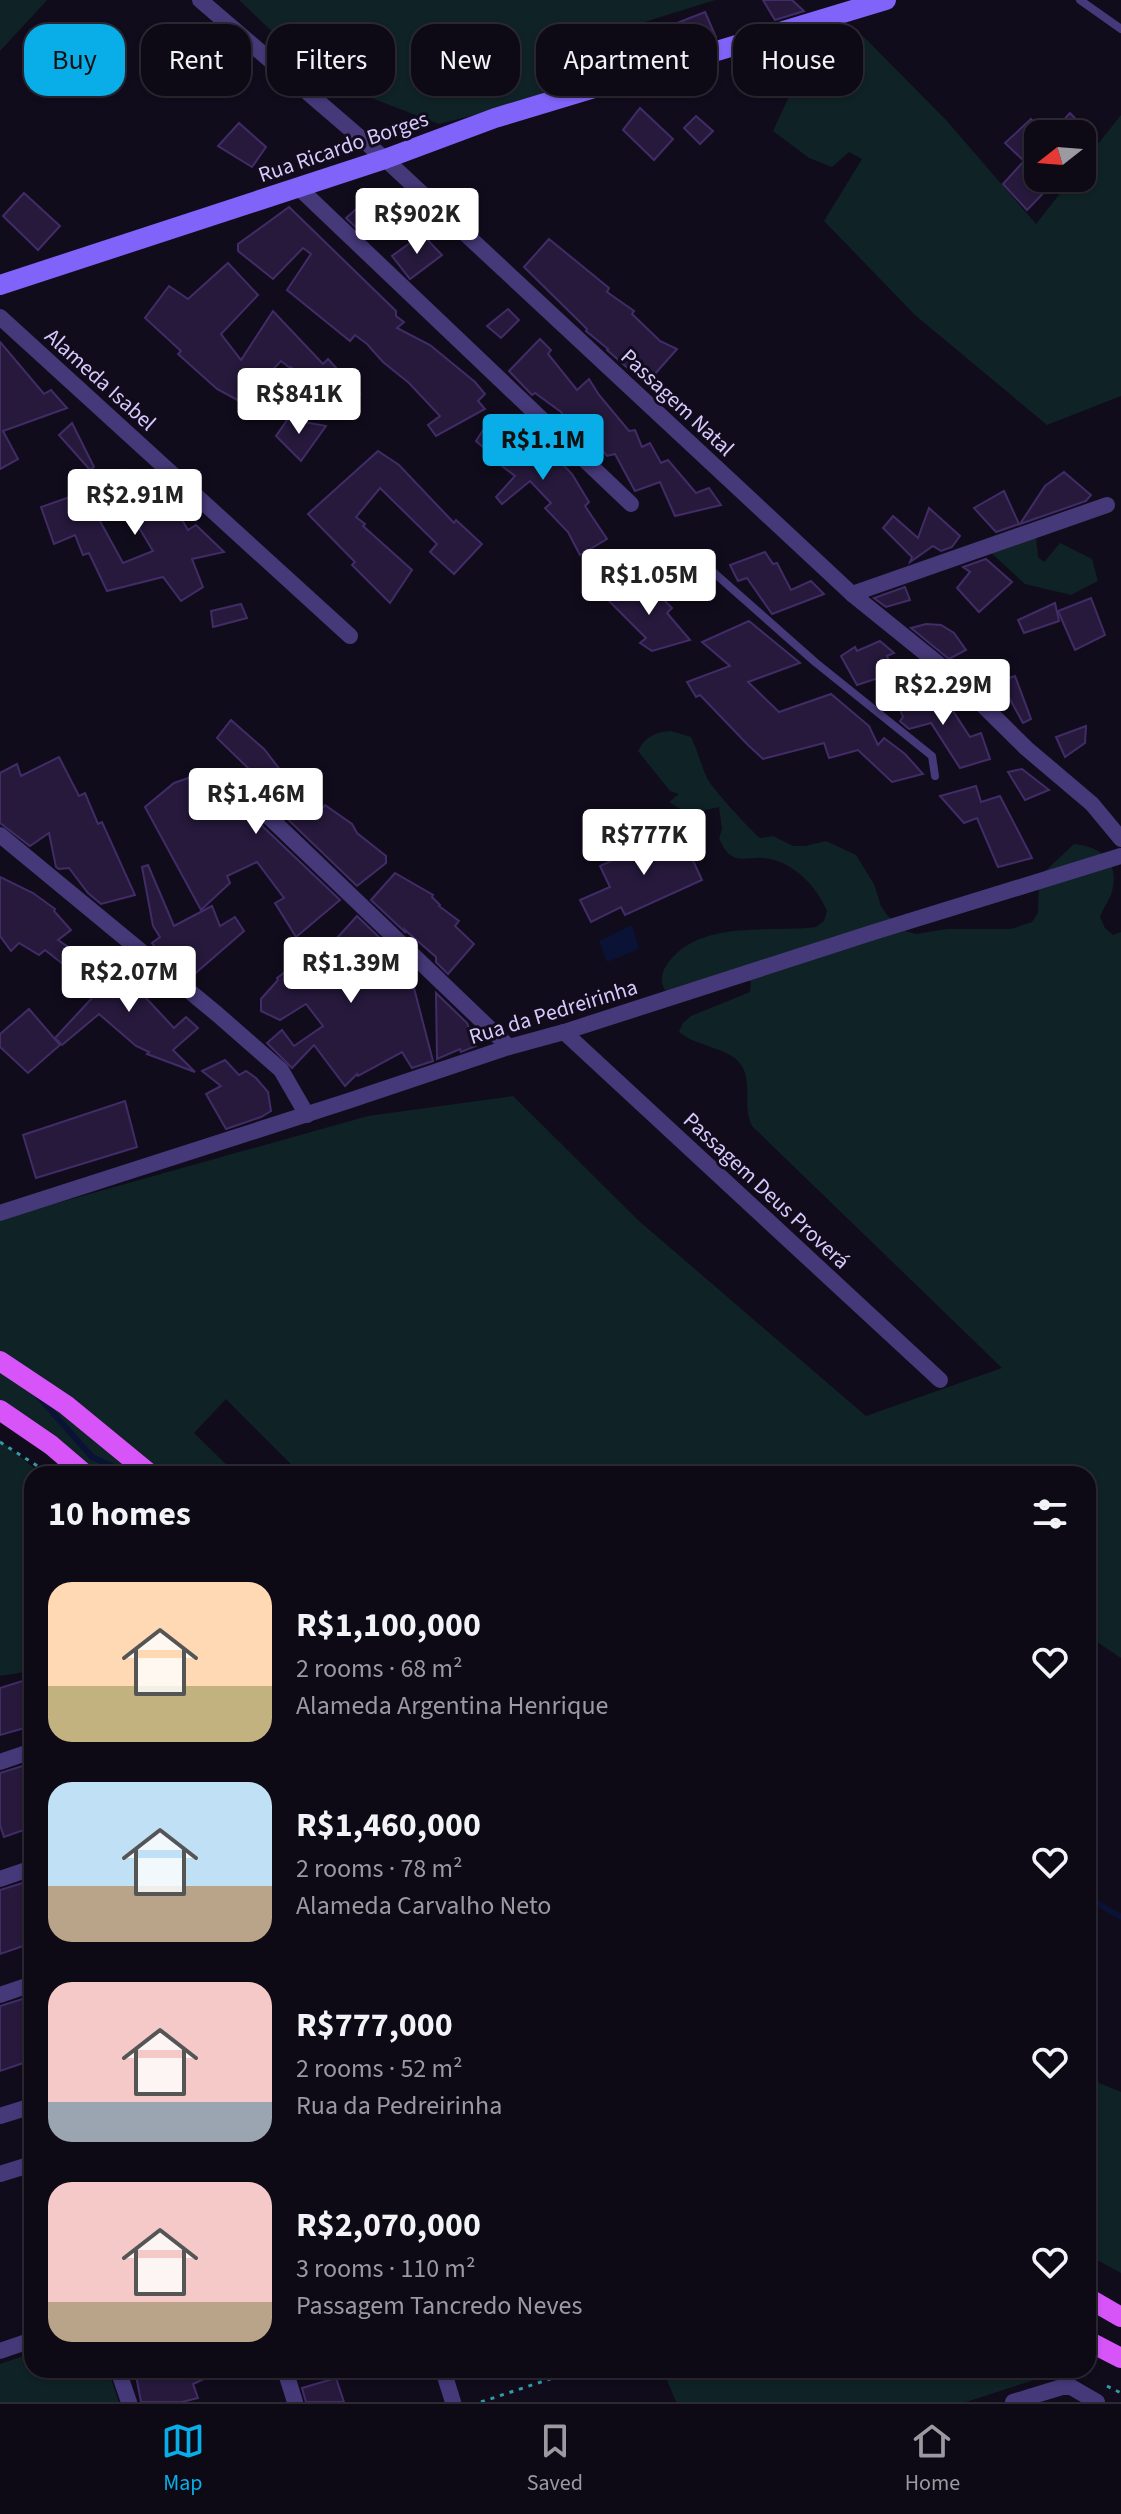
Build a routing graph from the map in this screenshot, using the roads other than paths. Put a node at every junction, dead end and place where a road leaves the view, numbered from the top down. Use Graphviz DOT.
graph roads {
  1 [pos="200,0"];
  2 [pos="886,0"];
  3 [pos="1080,0"];
  4 [pos="1121,29"];
  5 [pos="385,159"];
  6 [pos="299,188"];
  7 [pos="0,285"];
  8 [pos="0,317"];
  9 [pos="631,504"];
  10 [pos="1107,505"];
  11 [pos="712,571"];
  12 [pos="852,594"];
  13 [pos="350,636"];
  14 [pos="935,776"];
  15 [pos="245,794"];
  16 [pos="0,835"];
  17 [pos="1121,839"];
  18 [pos="1121,856"];
  19 [pos="564,1032"];
  20 [pos="509,1047"];
  21 [pos="307,1115"];
  22 [pos="0,1213"];
  23 [pos="0,1361"];
  24 [pos="940,1380"];
  25 [pos="0,1410"];
  26 [pos="76,1466"];
  27 [pos="140,1466"];
  28 [pos="24,1754"];
  29 [pos="0,1762"];
  30 [pos="24,1871"];
  31 [pos="0,1879"];
  32 [pos="24,1987"];
  33 [pos="0,1995"];
  34 [pos="24,2108"];
  35 [pos="0,2116"];
  36 [pos="24,2166"];
  37 [pos="0,2174"];
  38 [pos="1096,2303"];
  39 [pos="1121,2317"];
  40 [pos="24,2343"];
  41 [pos="1096,2345"];
  42 [pos="0,2351"];
  43 [pos="1121,2358"];
  44 [pos="121,2378"];
  45 [pos="288,2378"];
  46 [pos="446,2378"];
  47 [pos="129,2402"];
  48 [pos="295,2402"];
  49 [pos="453,2402"];
  50 [pos="1013,2402"];
  51 [pos="1097,2402"];
  1 -- 5 [label="street, Passagem Natal"];
  2 -- 5 [label="street, Rua Ricardo Borges"];
  3 -- 4 [label="lane"];
  5 -- 6 [label="street, Rua Ricardo Borges"];
  5 -- 12 [label="street, Passagem Natal"];
  6 -- 7 [label="street, Rua Ricardo Borges"];
  6 -- 9 [label="street"];
  8 -- 13 [label="street, Alameda Isabel"];
  10 -- 12 [label="street"];
  11 -- 14 [label="lane"];
  12 -- 17 [label="street, Passagem Natal"];
  15 -- 20 [label="street"];
  16 -- 21 [label="street"];
  18 -- 19 [label="street, Rua da Pedreirinha"];
  19 -- 20 [label="street, Rua da Pedreirinha"];
  19 -- 24 [label="street, Passagem Deus Proverá"];
  20 -- 21 [label="street, Rua da Pedreirinha"];
  21 -- 22 [label="street, Rua da Pedreirinha"];
  23 -- 27 [label="main road"];
  25 -- 26 [label="main road"];
  28 -- 29 [label="street"];
  30 -- 31 [label="street"];
  32 -- 33 [label="street"];
  34 -- 35 [label="street"];
  36 -- 37 [label="street"];
  38 -- 39 [label="main road"];
  40 -- 42 [label="street"];
  41 -- 43 [label="main road"];
  44 -- 47 [label="street"];
  45 -- 48 [label="street"];
  46 -- 49 [label="street"];
  50 -- 51 [label="street"];
}
